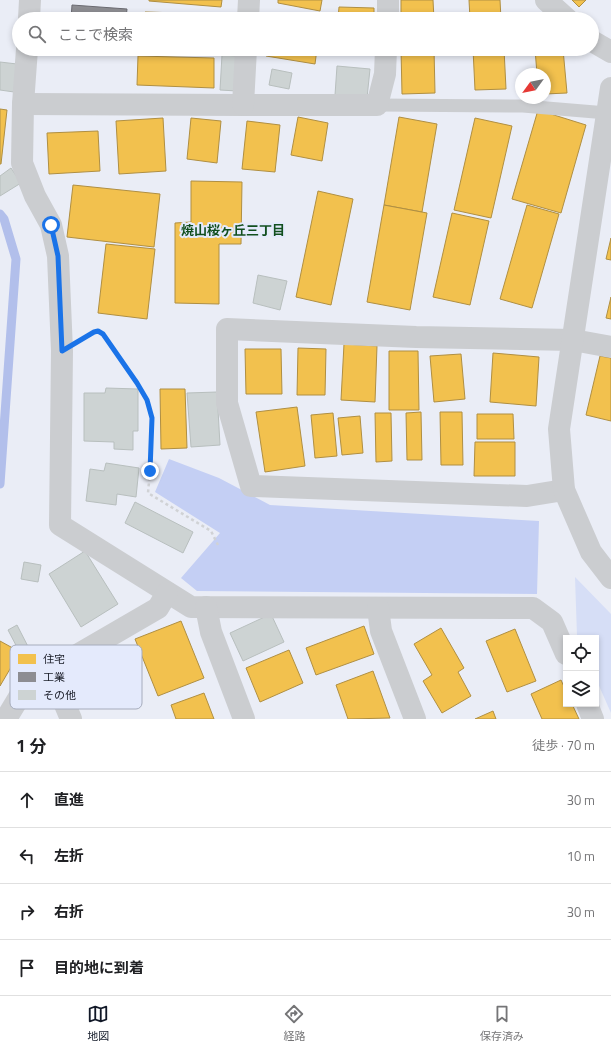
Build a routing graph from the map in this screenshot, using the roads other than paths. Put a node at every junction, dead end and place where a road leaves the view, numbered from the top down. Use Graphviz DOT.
graph roads {
  1 [pos="30,0"];
  2 [pos="249,0"];
  3 [pos="388,0"];
  4 [pos="546,0"];
  5 [pos="29,12"];
  6 [pos="248,12"];
  7 [pos="388,12"];
  8 [pos="559,12"];
  9 [pos="599,45"];
  10 [pos="611,52"];
  11 [pos="26,56"];
  12 [pos="246,56"];
  13 [pos="386,56"];
  14 [pos="611,88"];
  15 [pos="23,104"];
  16 [pos="377,105"];
  17 [pos="243,106"];
  18 [pos="607,113"];
  19 [pos="572,340"];
  20 [pos="611,347"];
  21 [pos="564,490"];
  22 [pos="611,578"];
  23 [pos="167,593"];
  24 [pos="206,607"];
  25 [pos="378,608"];
  26 [pos="95,645"];
  27 [pos="563,647"];
  28 [pos="588,707"];
  29 [pos="12,709"];
  30 [pos="67,709"];
  31 [pos="6,719"];
  32 [pos="71,719"];
  33 [pos="244,719"];
  34 [pos="415,719"];
  35 [pos="593,719"];
  1 -- 5 [label="street"];
  2 -- 6 [label="street"];
  3 -- 7 [label="street"];
  4 -- 8 [label="street"];
  9 -- 10 [label="street"];
  11 -- 15 [label="street"];
  12 -- 17 [label="street"];
  13 -- 16 [label="street"];
  14 -- 18 [label="street"];
  15 -- 17 [label="street"];
  15 -- 23 [label="street"];
  16 -- 17 [label="street"];
  16 -- 18 [label="lane"];
  18 -- 19 [label="street"];
  19 -- 20 [label="street"];
  19 -- 21 [label="street"];
  19 -- 21 [label="street"];
  21 -- 22 [label="street"];
  23 -- 24 [label="street"];
  23 -- 26 [label="street"];
  24 -- 25 [label="street"];
  24 -- 33 [label="street"];
  25 -- 27 [label="street"];
  25 -- 34 [label="street"];
  28 -- 35 [label="street"];
  29 -- 31 [label="street"];
  30 -- 32 [label="street"];
}
